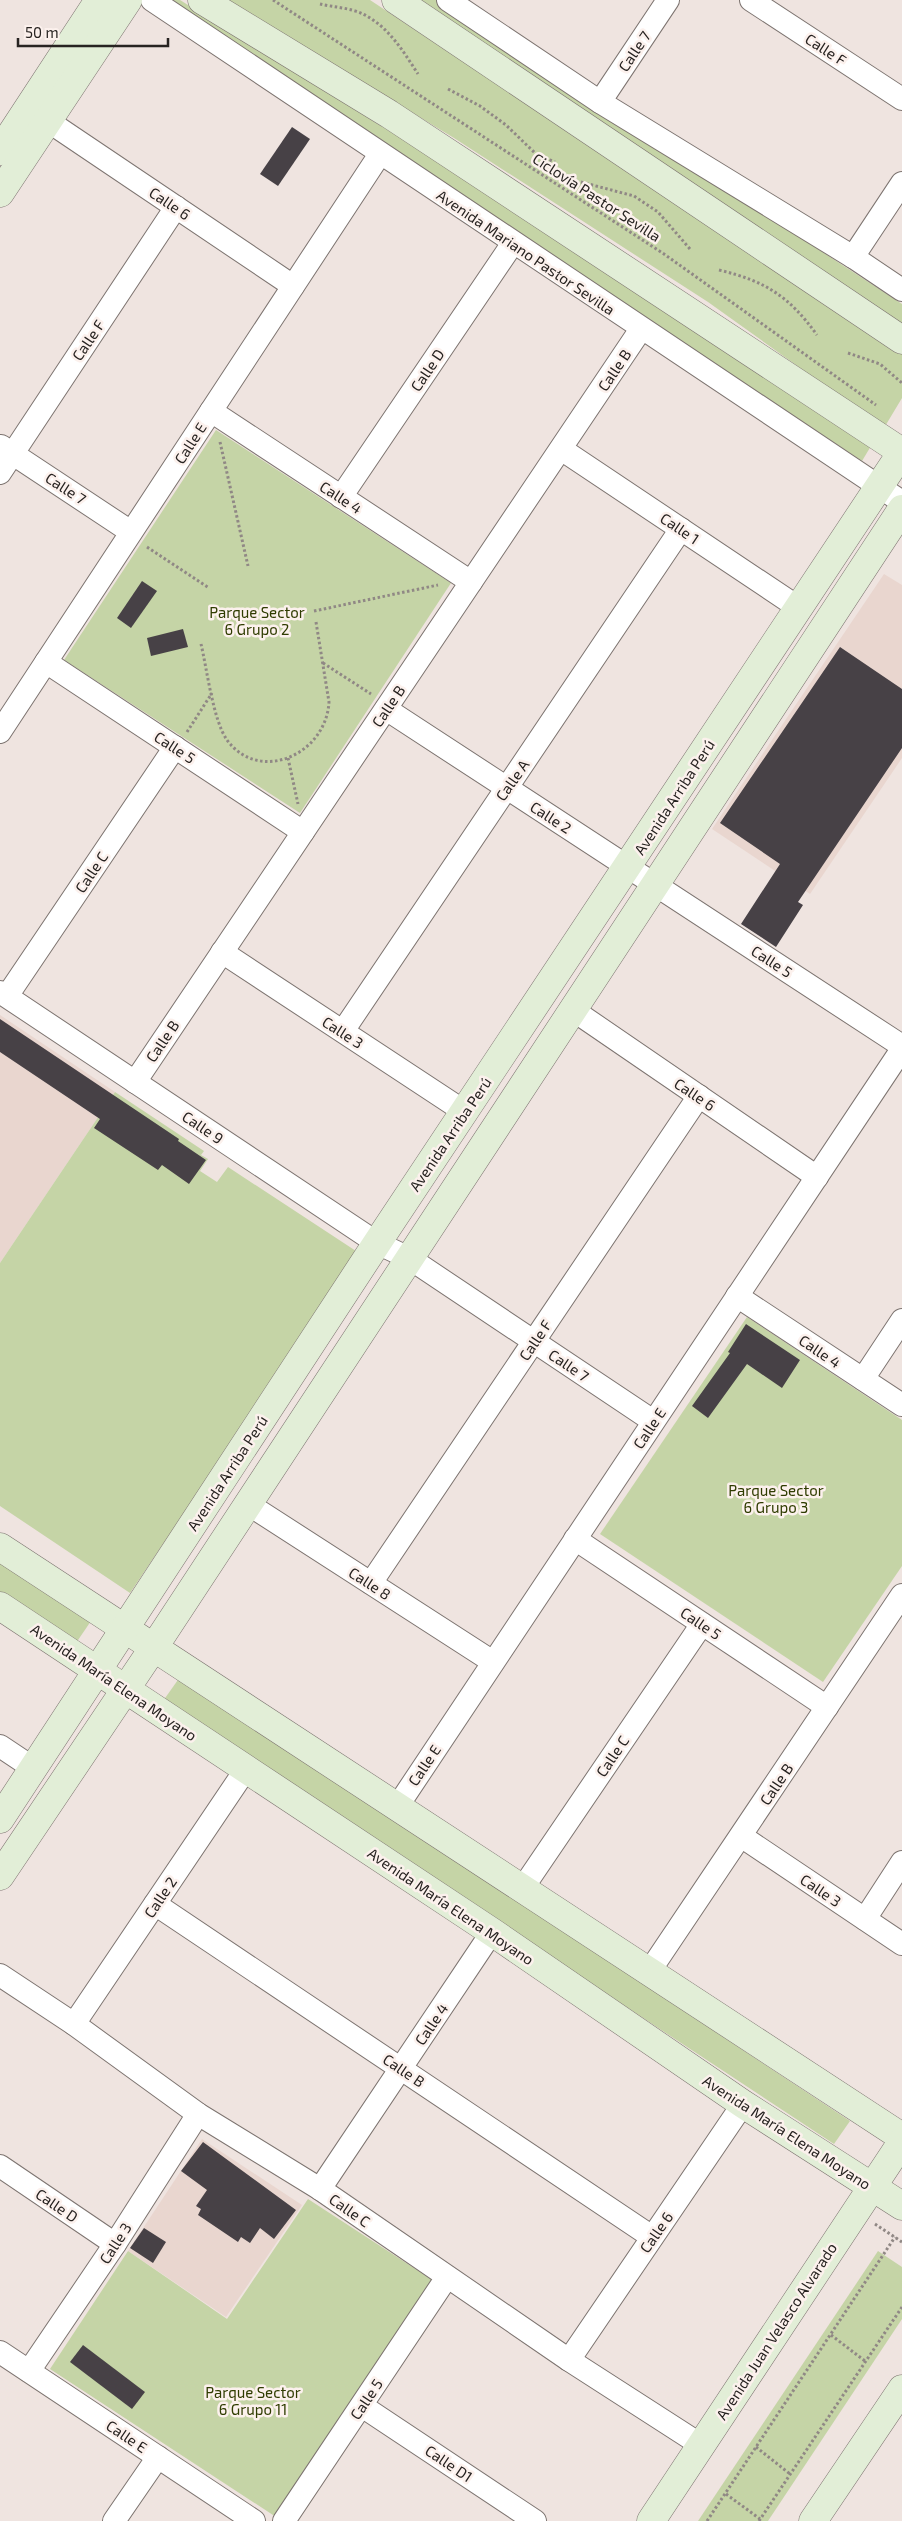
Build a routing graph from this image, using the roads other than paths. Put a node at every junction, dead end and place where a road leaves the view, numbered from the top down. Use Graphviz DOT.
graph roads {
  1 [pos="99,0"];
  2 [pos="128,0"];
  3 [pos="152,0"];
  4 [pos="202,0"];
  5 [pos="396,0"];
  6 [pos="448,0"];
  7 [pos="668,0"];
  8 [pos="751,0"];
  9 [pos="902,99"];
  10 [pos="600,102"];
  11 [pos="48,121"];
  12 [pos="0,151"];
  13 [pos="380,154"];
  14 [pos="902,183"];
  15 [pos="0,193"];
  16 [pos="176,207"];
  17 [pos="513,243"];
  18 [pos="853,257"];
  19 [pos="293,286"];
  20 [pos="902,290"];
  21 [pos="641,329"];
  22 [pos="902,340"];
  23 [pos="211,411"];
  24 [pos="561,449"];
  25 [pos="6,450"];
  26 [pos="902,452"];
  27 [pos="0,473"];
  28 [pos="878,486"];
  29 [pos="342,497"];
  30 [pos="902,502"];
  31 [pos="902,509"];
  32 [pos="681,529"];
  33 [pos="140,535"];
  34 [pos="471,582"];
  35 [pos="799,608"];
  36 [pos="46,662"];
  37 [pos="375,702"];
  38 [pos="0,732"];
  39 [pos="176,748"];
  40 [pos="507,788"];
  41 [pos="303,832"];
  42 [pos="642,876"];
  43 [pos="222,952"];
  44 [pos="4,994"];
  45 [pos="573,1010"];
  46 [pos="342,1031"];
  47 [pos="902,1048"];
  48 [pos="135,1082"];
  49 [pos="699,1096"];
  50 [pos="465,1112"];
  51 [pos="817,1177"];
  52 [pos="378,1243"];
  53 [pos="409,1258"];
  54 [pos="737,1296"];
  55 [pos="902,1320"];
  56 [pos="534,1342"];
  57 [pos="863,1379"];
  58 [pos="902,1405"];
  59 [pos="654,1421"];
  60 [pos="248,1504"];
  61 [pos="575,1539"];
  62 [pos="0,1547"];
  63 [pos="371,1583"];
  64 [pos="902,1595"];
  65 [pos="0,1606"];
  66 [pos="702,1624"];
  67 [pos="125,1629"];
  68 [pos="154,1647"];
  69 [pos="493,1662"];
  70 [pos="97,1670"];
  71 [pos="124,1690"];
  72 [pos="827,1707"];
  73 [pos="0,1746"];
  74 [pos="34,1768"];
  75 [pos="246,1769"];
  76 [pos="397,1807"];
  77 [pos="0,1819"];
  78 [pos="741,1836"];
  79 [pos="902,1862"];
  80 [pos="0,1876"];
  81 [pos="522,1889"];
  82 [pos="155,1904"];
  83 [pos="865,1919"];
  84 [pos="492,1932"];
  85 [pos="902,1944"];
  86 [pos="650,1972"];
  87 [pos="0,1975"];
  88 [pos="74,2024"];
  89 [pos="401,2068"];
  90 [pos="743,2104"];
  91 [pos="198,2114"];
  92 [pos="902,2137"];
  93 [pos="902,2142"];
  94 [pos="0,2166"];
  95 [pos="872,2187"];
  96 [pos="320,2189"];
  97 [pos="902,2206"];
  98 [pos="652,2237"];
  99 [pos="114,2244"];
  100 [pos="447,2277"];
  101 [pos="0,2352"];
  102 [pos="569,2360"];
  103 [pos="29,2371"];
  104 [pos="902,2389"];
  105 [pos="362,2406"];
  106 [pos="701,2445"];
  107 [pos="158,2457"];
  108 [pos="114,2521"];
  109 [pos="254,2521"];
  110 [pos="284,2521"];
  111 [pos="535,2521"];
  112 [pos="651,2521"];
  113 [pos="813,2521"];
  1 -- 12 [label="street"];
  2 -- 11 [label="street"];
  3 -- 13 [label="street, Avenida Mariano Pastor Sevilla"];
  4 -- 26 [label="street"];
  5 -- 22 [label="street"];
  6 -- 10 [label="street"];
  7 -- 10 [label="street, Calle 7"];
  8 -- 9 [label="street, Calle F"];
  10 -- 18 [label="street"];
  11 -- 15 [label="street"];
  11 -- 16 [label="street, Calle 6"];
  13 -- 17 [label="street, Avenida Mariano Pastor Sevilla"];
  13 -- 19 [label="street, Calle E"];
  14 -- 18 [label="street"];
  16 -- 19 [label="street, Calle 6"];
  16 -- 25 [label="street, Calle F"];
  17 -- 21 [label="street, Avenida Mariano Pastor Sevilla"];
  17 -- 29 [label="street, Calle D"];
  18 -- 20 [label="street"];
  19 -- 23 [label="street, Calle E"];
  21 -- 24 [label="street, Calle B"];
  21 -- 28 [label="street, Avenida Mariano Pastor Sevilla"];
  23 -- 29 [label="street, Calle 4"];
  23 -- 33 [label="street, Calle E"];
  24 -- 32 [label="street, Calle 1"];
  24 -- 34 [label="street, Calle B"];
  25 -- 27 [label="street, Calle F"];
  25 -- 33 [label="street, Calle 7"];
  26 -- 28 [label="street, Avenida Arriba Perú"];
  28 -- 30 [label="street, Avenida Mariano Pastor Sevilla"];
  28 -- 35 [label="street, Avenida Arriba Perú"];
  29 -- 34 [label="street, Calle 4"];
  31 -- 42 [label="street, Avenida Arriba Perú"];
  32 -- 35 [label="street, Calle 1"];
  32 -- 40 [label="street, Calle A"];
  33 -- 36 [label="street, Calle E"];
  34 -- 37 [label="street, Calle B"];
  35 -- 42 [label="street, Avenida Arriba Perú"];
  36 -- 38 [label="street, Calle E"];
  36 -- 39 [label="street, Calle 5"];
  37 -- 40 [label="street, Calle 2"];
  37 -- 41 [label="street, Calle B"];
  39 -- 41 [label="street, Calle 5"];
  39 -- 44 [label="street, Calle C"];
  40 -- 42 [label="street, Calle 2"];
  40 -- 46 [label="street, Calle A"];
  41 -- 43 [label="street, Calle B"];
  42 -- 45 [label="street, Avenida Arriba Perú"];
  42 -- 47 [label="street, Calle 5"];
  42 -- 50 [label="street, Avenida Arriba Perú"];
  43 -- 46 [label="street, Calle 3"];
  43 -- 48 [label="street, Calle B"];
  44 -- 48 [label="street, Calle 9"];
  45 -- 49 [label="street, Calle 6"];
  45 -- 53 [label="street, Avenida Arriba Perú"];
  46 -- 50 [label="street, Calle 3"];
  47 -- 51 [label="street, Calle E"];
  48 -- 52 [label="street, Calle 9"];
  49 -- 51 [label="street, Calle 6"];
  49 -- 56 [label="street, Calle F"];
  50 -- 52 [label="street, Avenida Arriba Perú"];
  51 -- 54 [label="street, Calle E"];
  52 -- 53 [label="street, Calle 9"];
  52 -- 67 [label="street, Avenida Arriba Perú"];
  53 -- 56 [label="street, Calle 7"];
  53 -- 60 [label="street, Avenida Arriba Perú"];
  54 -- 57 [label="street, Calle 4"];
  54 -- 59 [label="street, Calle E"];
  55 -- 57 [label="street"];
  56 -- 59 [label="street, Calle 7"];
  56 -- 63 [label="street, Calle F"];
  57 -- 58 [label="street, Calle 4"];
  59 -- 61 [label="street, Calle E"];
  60 -- 63 [label="street, Calle 8"];
  60 -- 68 [label="street, Avenida Arriba Perú"];
  61 -- 66 [label="street, Calle 5"];
  61 -- 69 [label="street, Calle E"];
  62 -- 67 [label="street"];
  63 -- 69 [label="street, Calle 8"];
  64 -- 72 [label="street, Calle B"];
  65 -- 70 [label="street, Avenida María Elena Moyano"];
  66 -- 72 [label="street, Calle 5"];
  66 -- 81 [label="street, Calle C"];
  67 -- 68 [label="street"];
  67 -- 70 [label="street, Avenida Arriba Perú"];
  68 -- 71 [label="street, Avenida Arriba Perú"];
  68 -- 76 [label="street"];
  69 -- 76 [label="street, Calle E"];
  70 -- 71 [label="street, Avenida María Elena Moyano"];
  70 -- 74 [label="street, Avenida Arriba Perú"];
  71 -- 75 [label="street, Avenida María Elena Moyano"];
  71 -- 80 [label="street, Avenida Arriba Perú"];
  72 -- 78 [label="street, Calle B"];
  73 -- 74 [label="street"];
  74 -- 77 [label="street, Avenida Arriba Perú"];
  75 -- 82 [label="street, Calle 2"];
  75 -- 84 [label="street, Avenida María Elena Moyano"];
  76 -- 81 [label="street"];
  78 -- 83 [label="street, Calle 3"];
  78 -- 86 [label="street, Calle B"];
  79 -- 83 [label="street"];
  81 -- 86 [label="street"];
  82 -- 88 [label="street, Calle 2"];
  82 -- 89 [label="street, Calle B"];
  83 -- 85 [label="street, Calle 3"];
  84 -- 89 [label="street, Calle 4"];
  84 -- 90 [label="street, Avenida María Elena Moyano"];
  86 -- 92 [label="street"];
  87 -- 88 [label="street, Calle C"];
  88 -- 91 [label="street, Calle C"];
  89 -- 96 [label="street, Calle 4"];
  89 -- 98 [label="street, Calle B"];
  90 -- 95 [label="street, Avenida María Elena Moyano"];
  90 -- 98 [label="street, Calle 6"];
  91 -- 96 [label="street, Calle C"];
  91 -- 99 [label="street, Calle 3"];
  93 -- 95 [label="street, Avenida Juan Velasco Alvarado"];
  94 -- 99 [label="street, Calle D"];
  95 -- 97 [label="street, Avenida María Elena Moyano"];
  95 -- 106 [label="street, Avenida Juan Velasco Alvarado"];
  96 -- 100 [label="street, Calle C"];
  98 -- 102 [label="street, Calle 6"];
  99 -- 103 [label="street, Calle 3"];
  100 -- 102 [label="street, Calle C"];
  100 -- 105 [label="street, Calle 5"];
  101 -- 103 [label="street, Calle E"];
  102 -- 106 [label="street, Calle C"];
  103 -- 107 [label="street, Calle E"];
  104 -- 113 [label="street"];
  105 -- 110 [label="street, Calle 5"];
  105 -- 111 [label="street, Calle D1"];
  106 -- 112 [label="street, Avenida Juan Velasco Alvarado"];
  107 -- 108 [label="street"];
  107 -- 109 [label="street, Calle E"];
}
